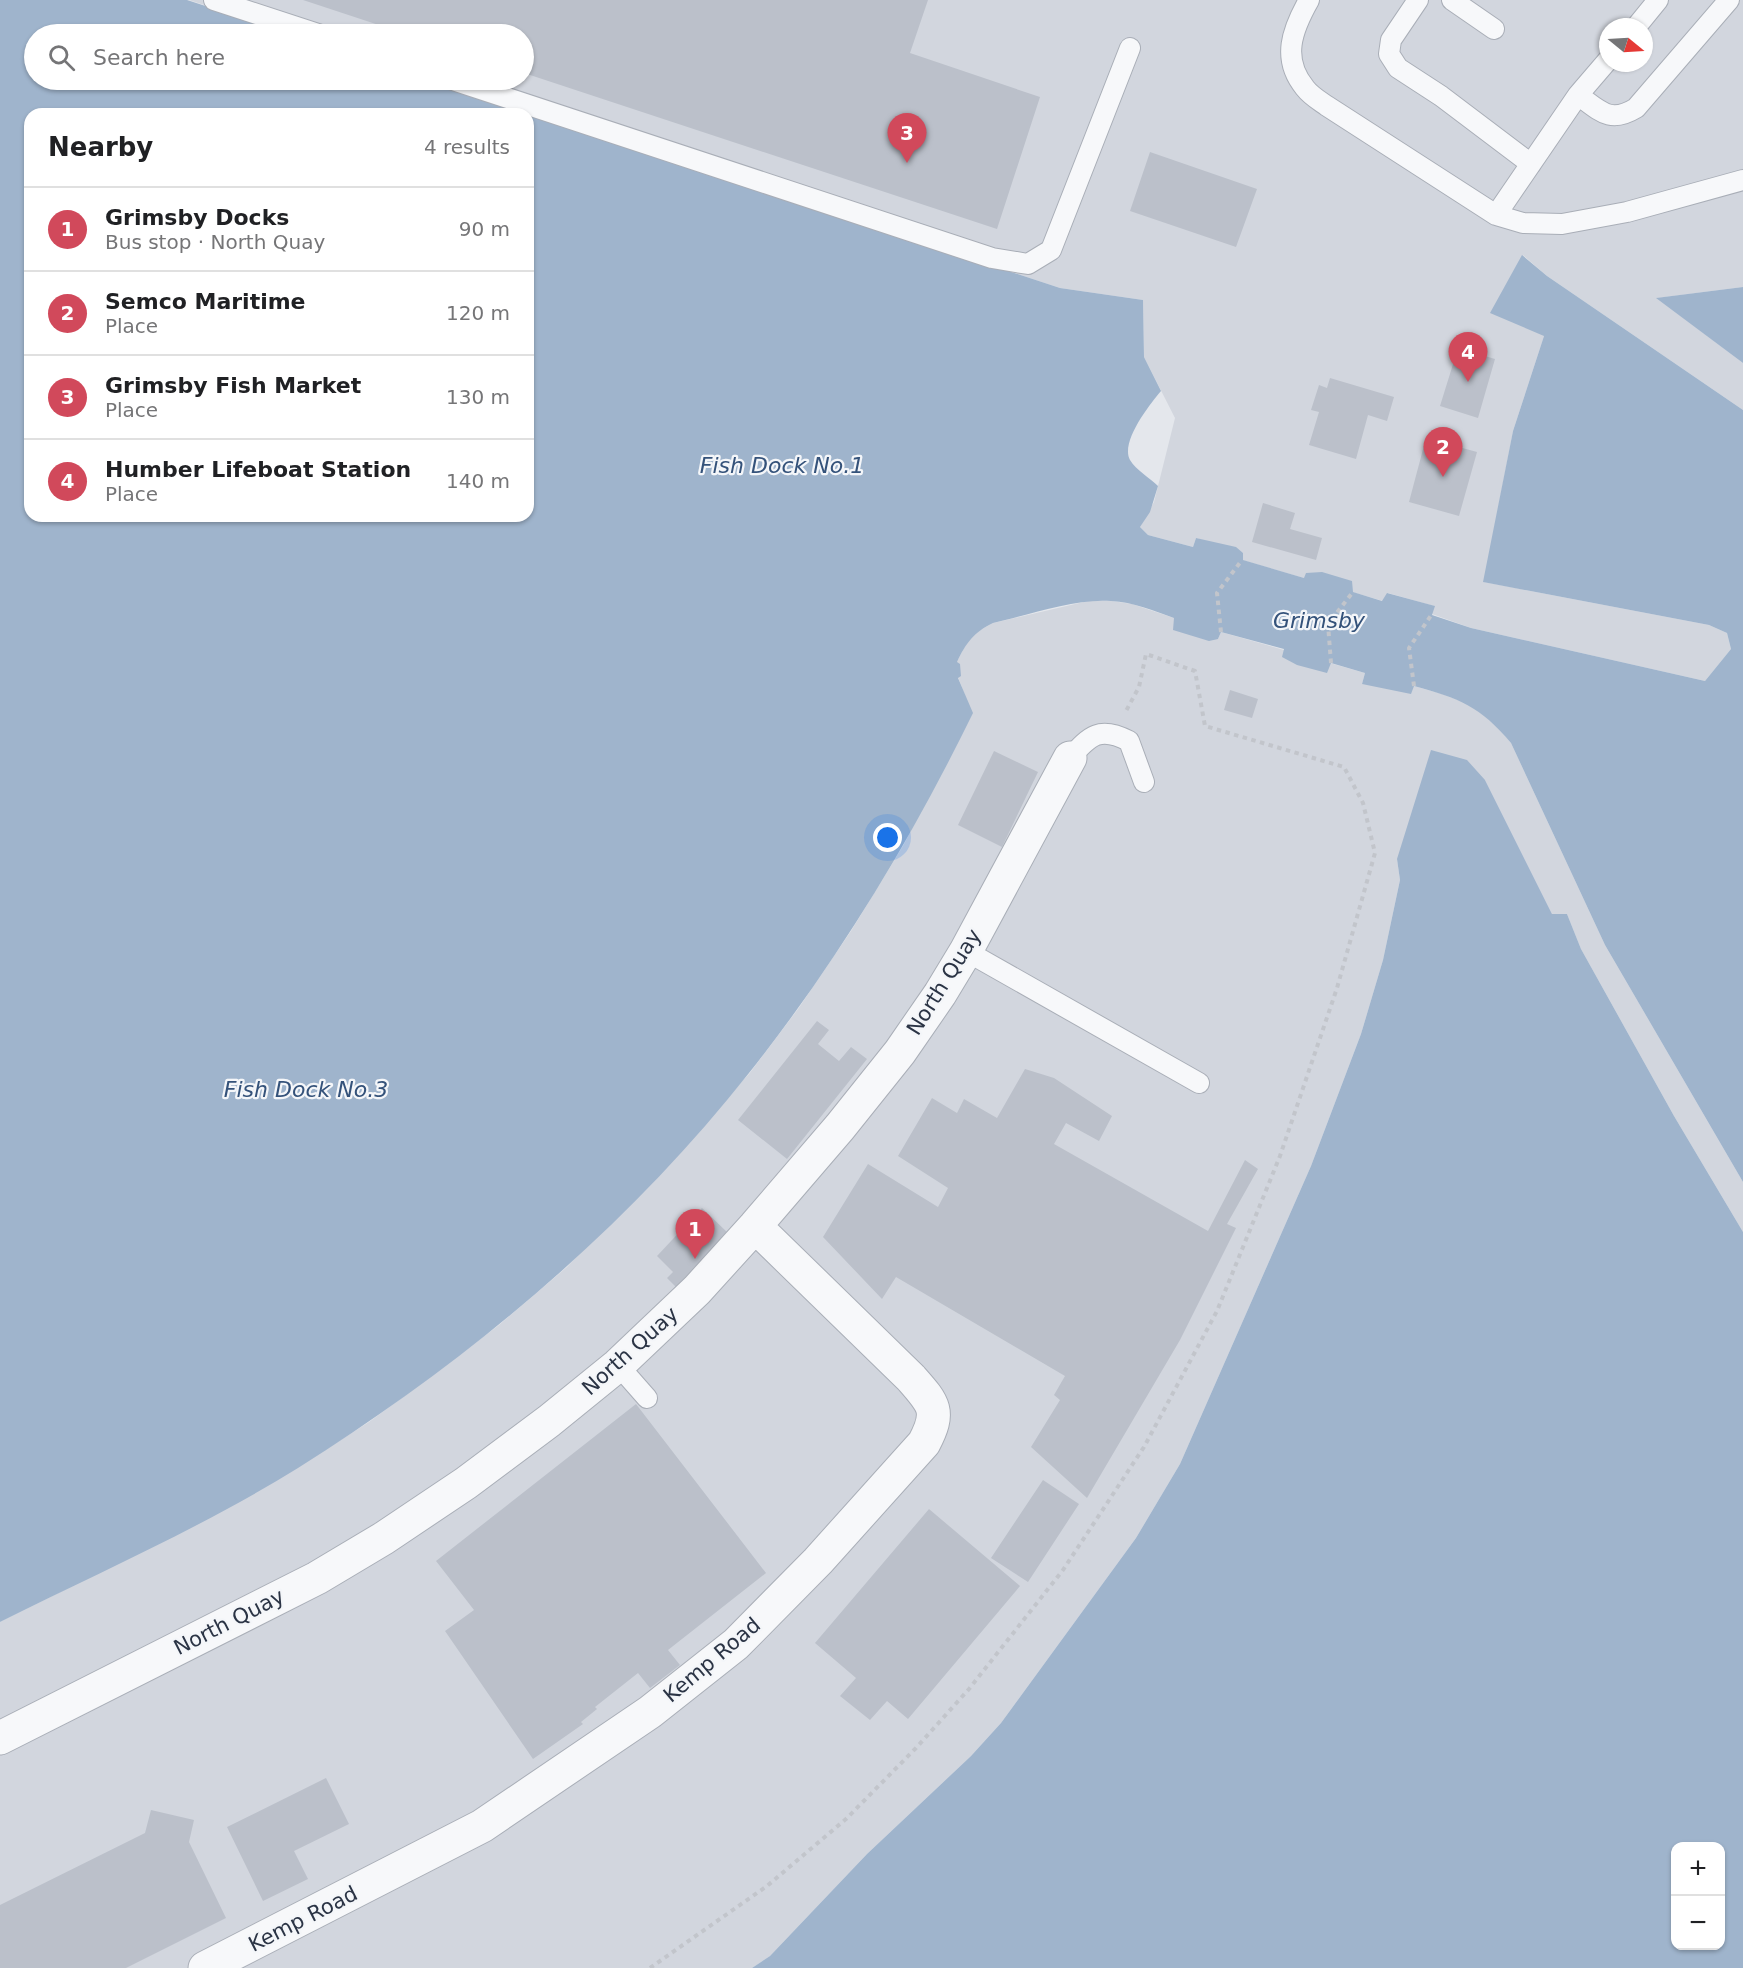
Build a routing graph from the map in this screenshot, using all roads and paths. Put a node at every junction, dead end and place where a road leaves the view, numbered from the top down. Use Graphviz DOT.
graph roads {
  1 [pos="214,0"];
  2 [pos="1309,0"];
  3 [pos="1418,0"];
  4 [pos="1452,0"];
  5 [pos="1658,0"];
  6 [pos="1729,0"];
  7 [pos="1643,18"];
  8 [pos="287,24"];
  9 [pos="1494,29"];
  10 [pos="1130,48"];
  11 [pos="1599,70"];
  12 [pos="483,90"];
  13 [pos="1578,95"];
  14 [pos="1531,164"];
  15 [pos="1743,180"];
  16 [pos="1496,214"];
  17 [pos="1242,560"];
  18 [pos="1353,592"];
  19 [pos="1432,614"];
  20 [pos="1221,632"];
  21 [pos="1331,663"];
  22 [pos="1414,686"];
  23 [pos="1114,733"];
  24 [pos="1070,758"];
  25 [pos="1144,782"];
  26 [pos="966,951"];
  27 [pos="1199,1083"];
  28 [pos="755,1227"];
  29 [pos="618,1365"];
  30 [pos="647,1398"];
  31 [pos="0,1738"];
  32 [pos="205,1968"];
  33 [pos="651,1968"];
  1 -- 8 [label="lane"];
  2 -- 16 [label="lane"];
  3 -- 14 [label="lane"];
  4 -- 9 [label="lane"];
  5 -- 7 [label="lane"];
  6 -- 13 [label="lane"];
  10 -- 12 [label="lane"];
  11 -- 13 [label="lane"];
  13 -- 14 [label="lane"];
  14 -- 16 [label="lane"];
  15 -- 16 [label="lane"];
  17 -- 20 [label="path"];
  18 -- 21 [label="path"];
  19 -- 22 [label="path"];
  23 -- 24 [label="lane"];
  23 -- 25 [label="lane"];
  23 -- 33 [label="path"];
  24 -- 26 [label="street, North Quay"];
  26 -- 27 [label="lane"];
  26 -- 28 [label="street, North Quay"];
  28 -- 29 [label="street, North Quay"];
  28 -- 32 [label="street, Kemp Road"];
  29 -- 30 [label="lane"];
  29 -- 31 [label="street, North Quay"];
}
